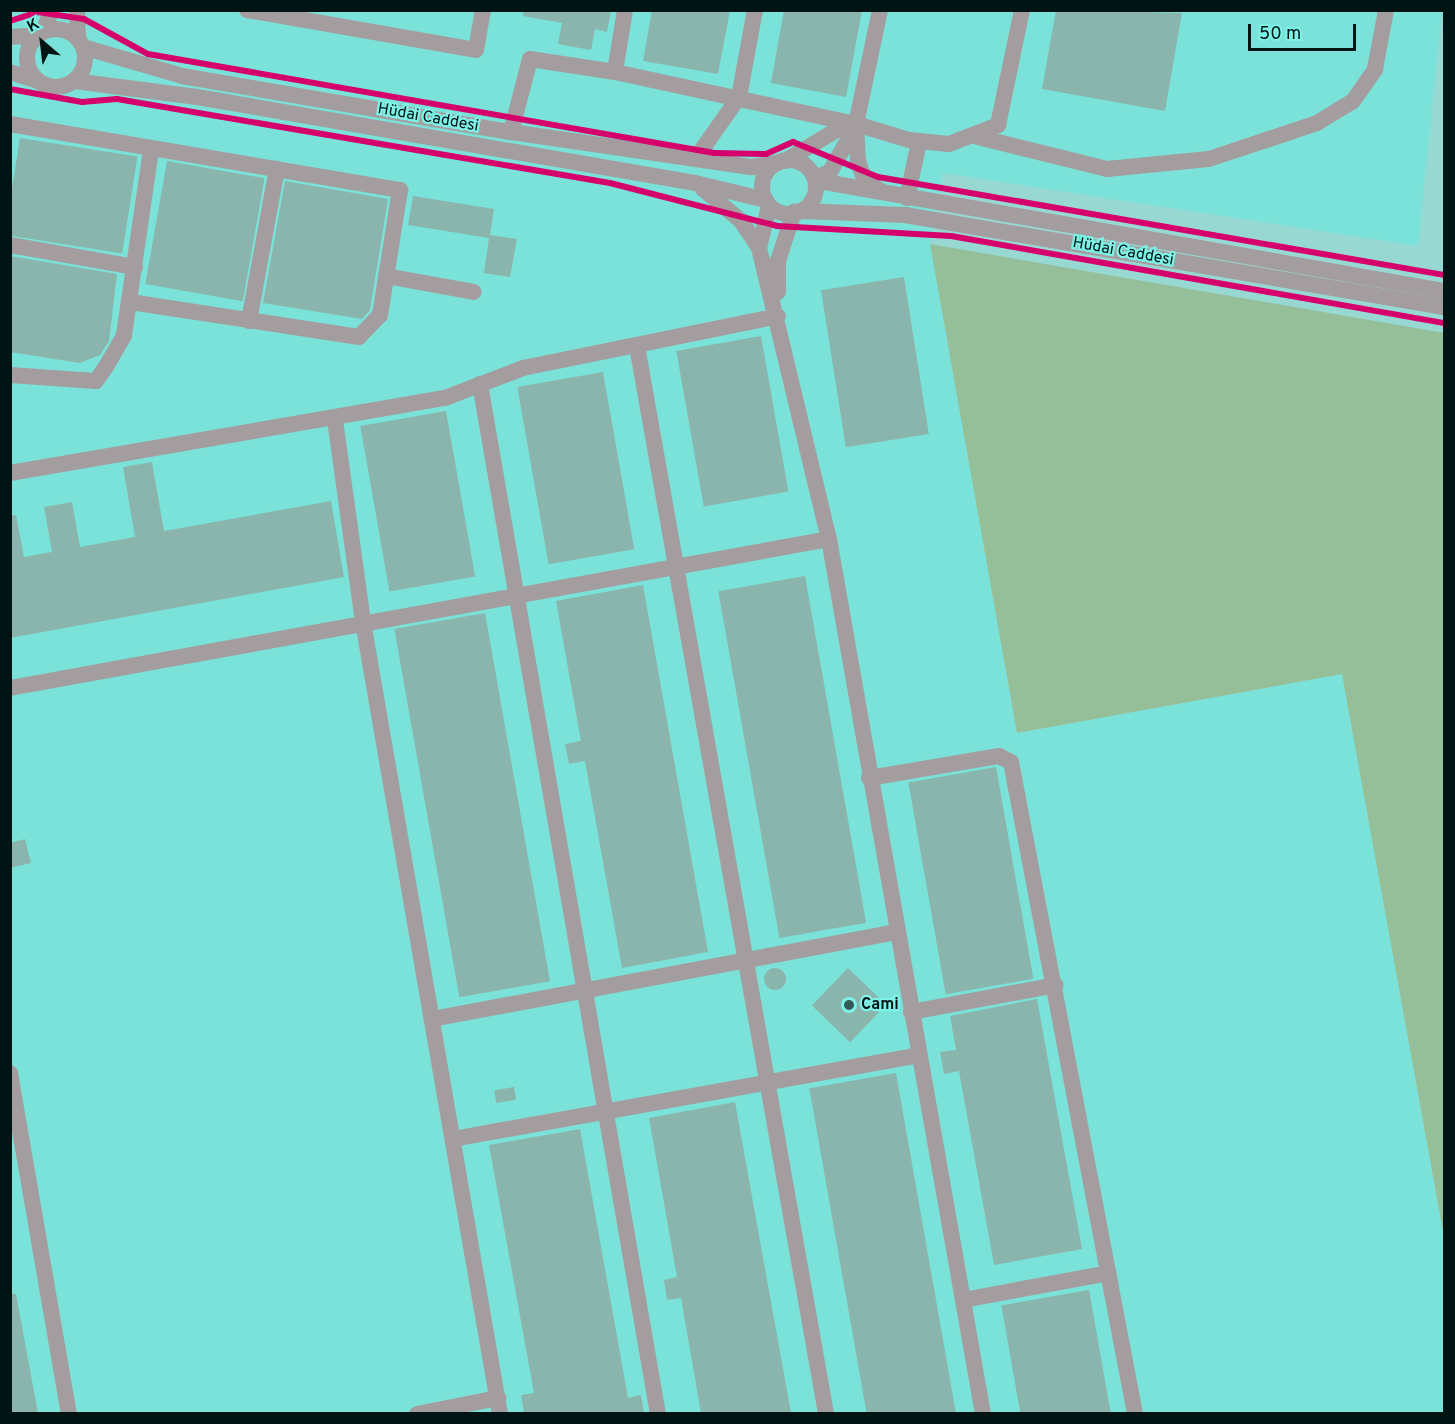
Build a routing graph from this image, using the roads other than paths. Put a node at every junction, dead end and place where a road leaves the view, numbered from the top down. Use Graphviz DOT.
graph roads {
  1 [pos="52,10"];
  2 [pos="77,10"];
  3 [pos="247,10"];
  4 [pos="483,10"];
  5 [pos="625,10"];
  6 [pos="755,10"];
  7 [pos="880,10"];
  8 [pos="1022,10"];
  9 [pos="1386,10"];
  10 [pos="276,13"];
  11 [pos="41,34"];
  12 [pos="10,37"];
  13 [pos="81,43"];
  14 [pos="10,72"];
  15 [pos="615,72"];
  16 [pos="38,81"];
  17 [pos="74,81"];
  18 [pos="739,97"];
  19 [pos="10,124"];
  20 [pos="852,124"];
  21 [pos="511,132"];
  22 [pos="978,137"];
  23 [pos="919,142"];
  24 [pos="151,149"];
  25 [pos="696,158"];
  26 [pos="781,162"];
  27 [pos="277,169"];
  28 [pos="818,179"];
  29 [pos="695,183"];
  30 [pos="886,194"];
  31 [pos="907,198"];
  32 [pos="767,203"];
  33 [pos="797,212"];
  34 [pos="10,245"];
  35 [pos="759,248"];
  36 [pos="135,267"];
  37 [pos="386,276"];
  38 [pos="474,291"];
  39 [pos="1444,291"];
  40 [pos="129,302"];
  41 [pos="1444,307"];
  42 [pos="778,316"];
  43 [pos="249,321"];
  44 [pos="637,346"];
  45 [pos="10,375"];
  46 [pos="480,384"];
  47 [pos="335,420"];
  48 [pos="10,473"];
  49 [pos="829,539"];
  50 [pos="676,566"];
  51 [pos="513,595"];
  52 [pos="363,622"];
  53 [pos="10,688"];
  54 [pos="869,778"];
  55 [pos="896,932"];
  56 [pos="746,963"];
  57 [pos="1056,985"];
  58 [pos="583,992"];
  59 [pos="911,1012"];
  60 [pos="432,1019"];
  61 [pos="919,1055"];
  62 [pos="11,1074"];
  63 [pos="767,1083"];
  64 [pos="604,1114"];
  65 [pos="453,1140"];
  66 [pos="1109,1273"];
  67 [pos="963,1300"];
  68 [pos="499,1406"];
  69 [pos="69,1413"];
  70 [pos="417,1413"];
  71 [pos="658,1413"];
  72 [pos="825,1413"];
  73 [pos="983,1413"];
  74 [pos="1134,1413"];
  1 -- 11 [label="street"];
  2 -- 13 [label="street"];
  3 -- 10 [label="street"];
  4 -- 10 [label="street"];
  5 -- 15 [label="street"];
  6 -- 18 [label="street"];
  7 -- 20 [label="street"];
  8 -- 22 [label="street"];
  9 -- 22 [label="street"];
  11 -- 12 [label="street"];
  11 -- 13 [label="street"];
  11 -- 16 [label="street"];
  13 -- 17 [label="street"];
  13 -- 21 [label="street, Hüdai Caddesi"];
  14 -- 16 [label="street"];
  15 -- 18 [label="street"];
  15 -- 21 [label="street"];
  16 -- 17 [label="street"];
  17 -- 29 [label="street, Hüdai Caddesi"];
  18 -- 20 [label="street"];
  18 -- 25 [label="street"];
  19 -- 24 [label="street"];
  20 -- 23 [label="street"];
  20 -- 26 [label="street"];
  20 -- 28 [label="street"];
  20 -- 30 [label="street"];
  21 -- 25 [label="street, Hüdai Caddesi"];
  22 -- 23 [label="street"];
  23 -- 31 [label="street"];
  24 -- 27 [label="street"];
  24 -- 36 [label="street"];
  25 -- 26 [label="street, Hüdai Caddesi"];
  26 -- 28 [label="street"];
  26 -- 32 [label="street"];
  27 -- 37 [label="street"];
  27 -- 43 [label="street"];
  28 -- 30 [label="street, Hüdai Caddesi"];
  28 -- 33 [label="street"];
  29 -- 32 [label="street, Hüdai Caddesi"];
  29 -- 35 [label="street"];
  30 -- 31 [label="street, Hüdai Caddesi"];
  31 -- 39 [label="street, Hüdai Caddesi"];
  32 -- 33 [label="street"];
  32 -- 35 [label="street"];
  33 -- 41 [label="street, Hüdai Caddesi"];
  33 -- 42 [label="street"];
  34 -- 36 [label="street"];
  35 -- 42 [label="street"];
  36 -- 40 [label="street"];
  37 -- 38 [label="street"];
  37 -- 43 [label="street"];
  40 -- 43 [label="street"];
  40 -- 45 [label="street"];
  42 -- 44 [label="street"];
  42 -- 49 [label="street"];
  44 -- 46 [label="street"];
  44 -- 50 [label="street"];
  46 -- 47 [label="street"];
  46 -- 51 [label="street"];
  47 -- 48 [label="street"];
  47 -- 52 [label="street"];
  49 -- 50 [label="street"];
  49 -- 54 [label="street"];
  50 -- 51 [label="street"];
  50 -- 56 [label="street"];
  51 -- 52 [label="street"];
  51 -- 58 [label="street"];
  52 -- 53 [label="street"];
  52 -- 60 [label="street"];
  54 -- 55 [label="street"];
  54 -- 57 [label="street"];
  55 -- 56 [label="street"];
  55 -- 59 [label="street"];
  56 -- 58 [label="street"];
  56 -- 63 [label="street"];
  57 -- 59 [label="street"];
  57 -- 66 [label="street"];
  58 -- 60 [label="street"];
  58 -- 64 [label="street"];
  59 -- 61 [label="street"];
  60 -- 65 [label="street"];
  61 -- 63 [label="street"];
  61 -- 67 [label="street"];
  62 -- 69 [label="street"];
  63 -- 64 [label="street"];
  63 -- 72 [label="street"];
  64 -- 65 [label="street"];
  64 -- 71 [label="street"];
  65 -- 68 [label="street"];
  66 -- 67 [label="street"];
  66 -- 74 [label="street"];
  67 -- 73 [label="street"];
  68 -- 70 [label="street"];
}
